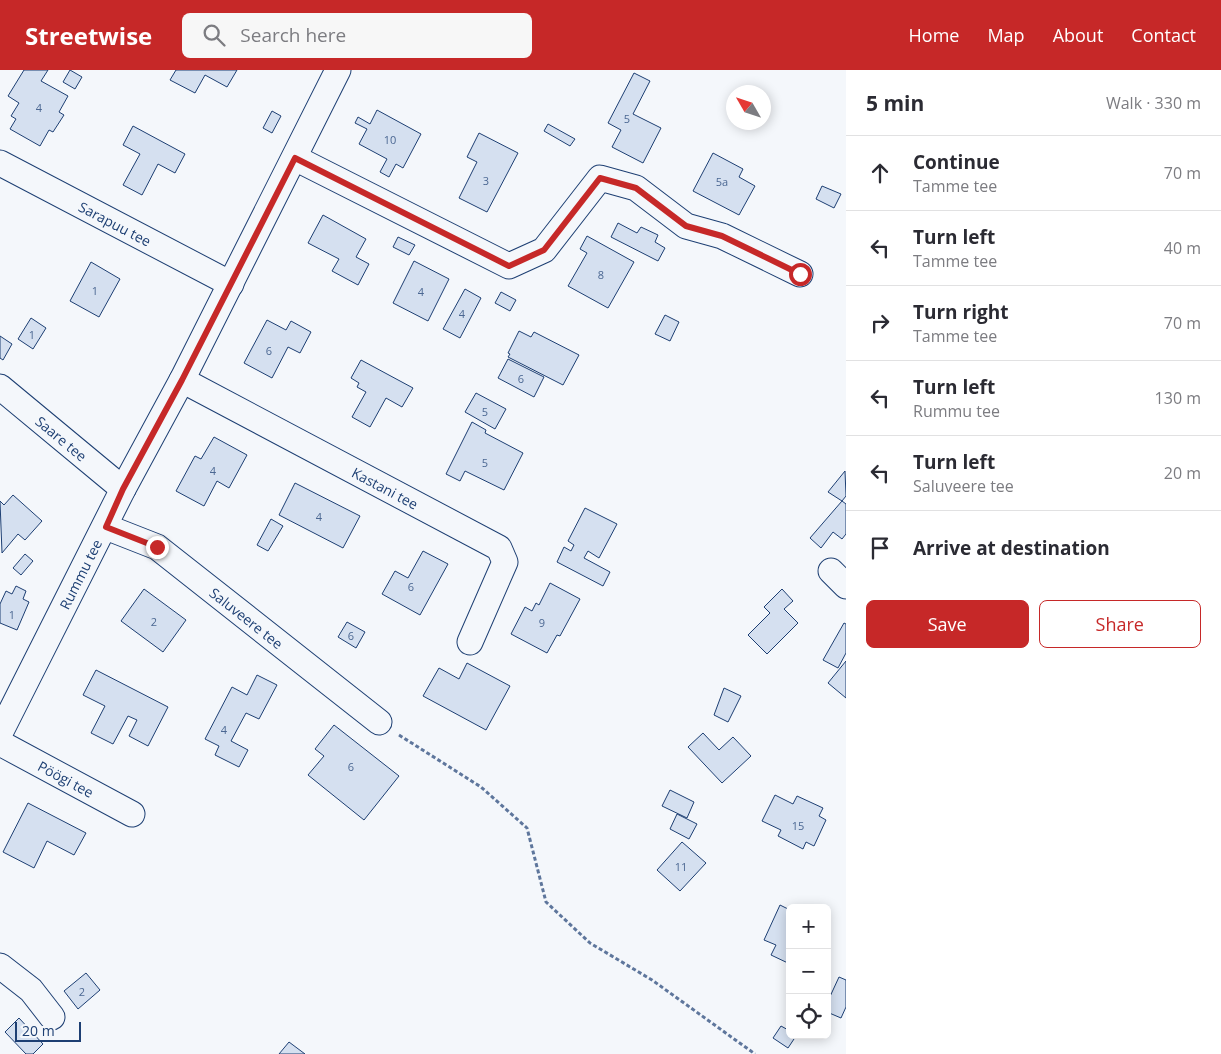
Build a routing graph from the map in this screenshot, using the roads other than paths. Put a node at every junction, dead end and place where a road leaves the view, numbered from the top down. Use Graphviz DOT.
graph roads {
  1 [pos="338,70"];
  2 [pos="295,158"];
  3 [pos="0,163"];
  4 [pos="800,274"];
  5 [pos="231,284"];
  6 [pos="182,380"];
  7 [pos="0,387"];
  8 [pos="123,489"];
  9 [pos="106,527"];
  10 [pos="470,642"];
  11 [pos="379,722"];
  12 [pos="0,733"];
  13 [pos="0,743"];
  14 [pos="132,814"];
  15 [pos="0,966"];
  16 [pos="52,1017"];
  1 -- 2 [label="street, Rummu tee"];
  2 -- 4 [label="street"];
  2 -- 5 [label="street, Rummu tee"];
  3 -- 5 [label="street, Sarapuu tee"];
  5 -- 6 [label="street, Rummu tee"];
  6 -- 8 [label="street, Rummu tee"];
  6 -- 10 [label="street, Kastani tee"];
  7 -- 8 [label="street, Saare tee"];
  8 -- 9 [label="street, Rummu tee"];
  9 -- 11 [label="street, Saluveere tee"];
  9 -- 12 [label="street, Rummu tee"];
  13 -- 14 [label="street, Pöögi tee"];
  15 -- 16 [label="street"];
}
